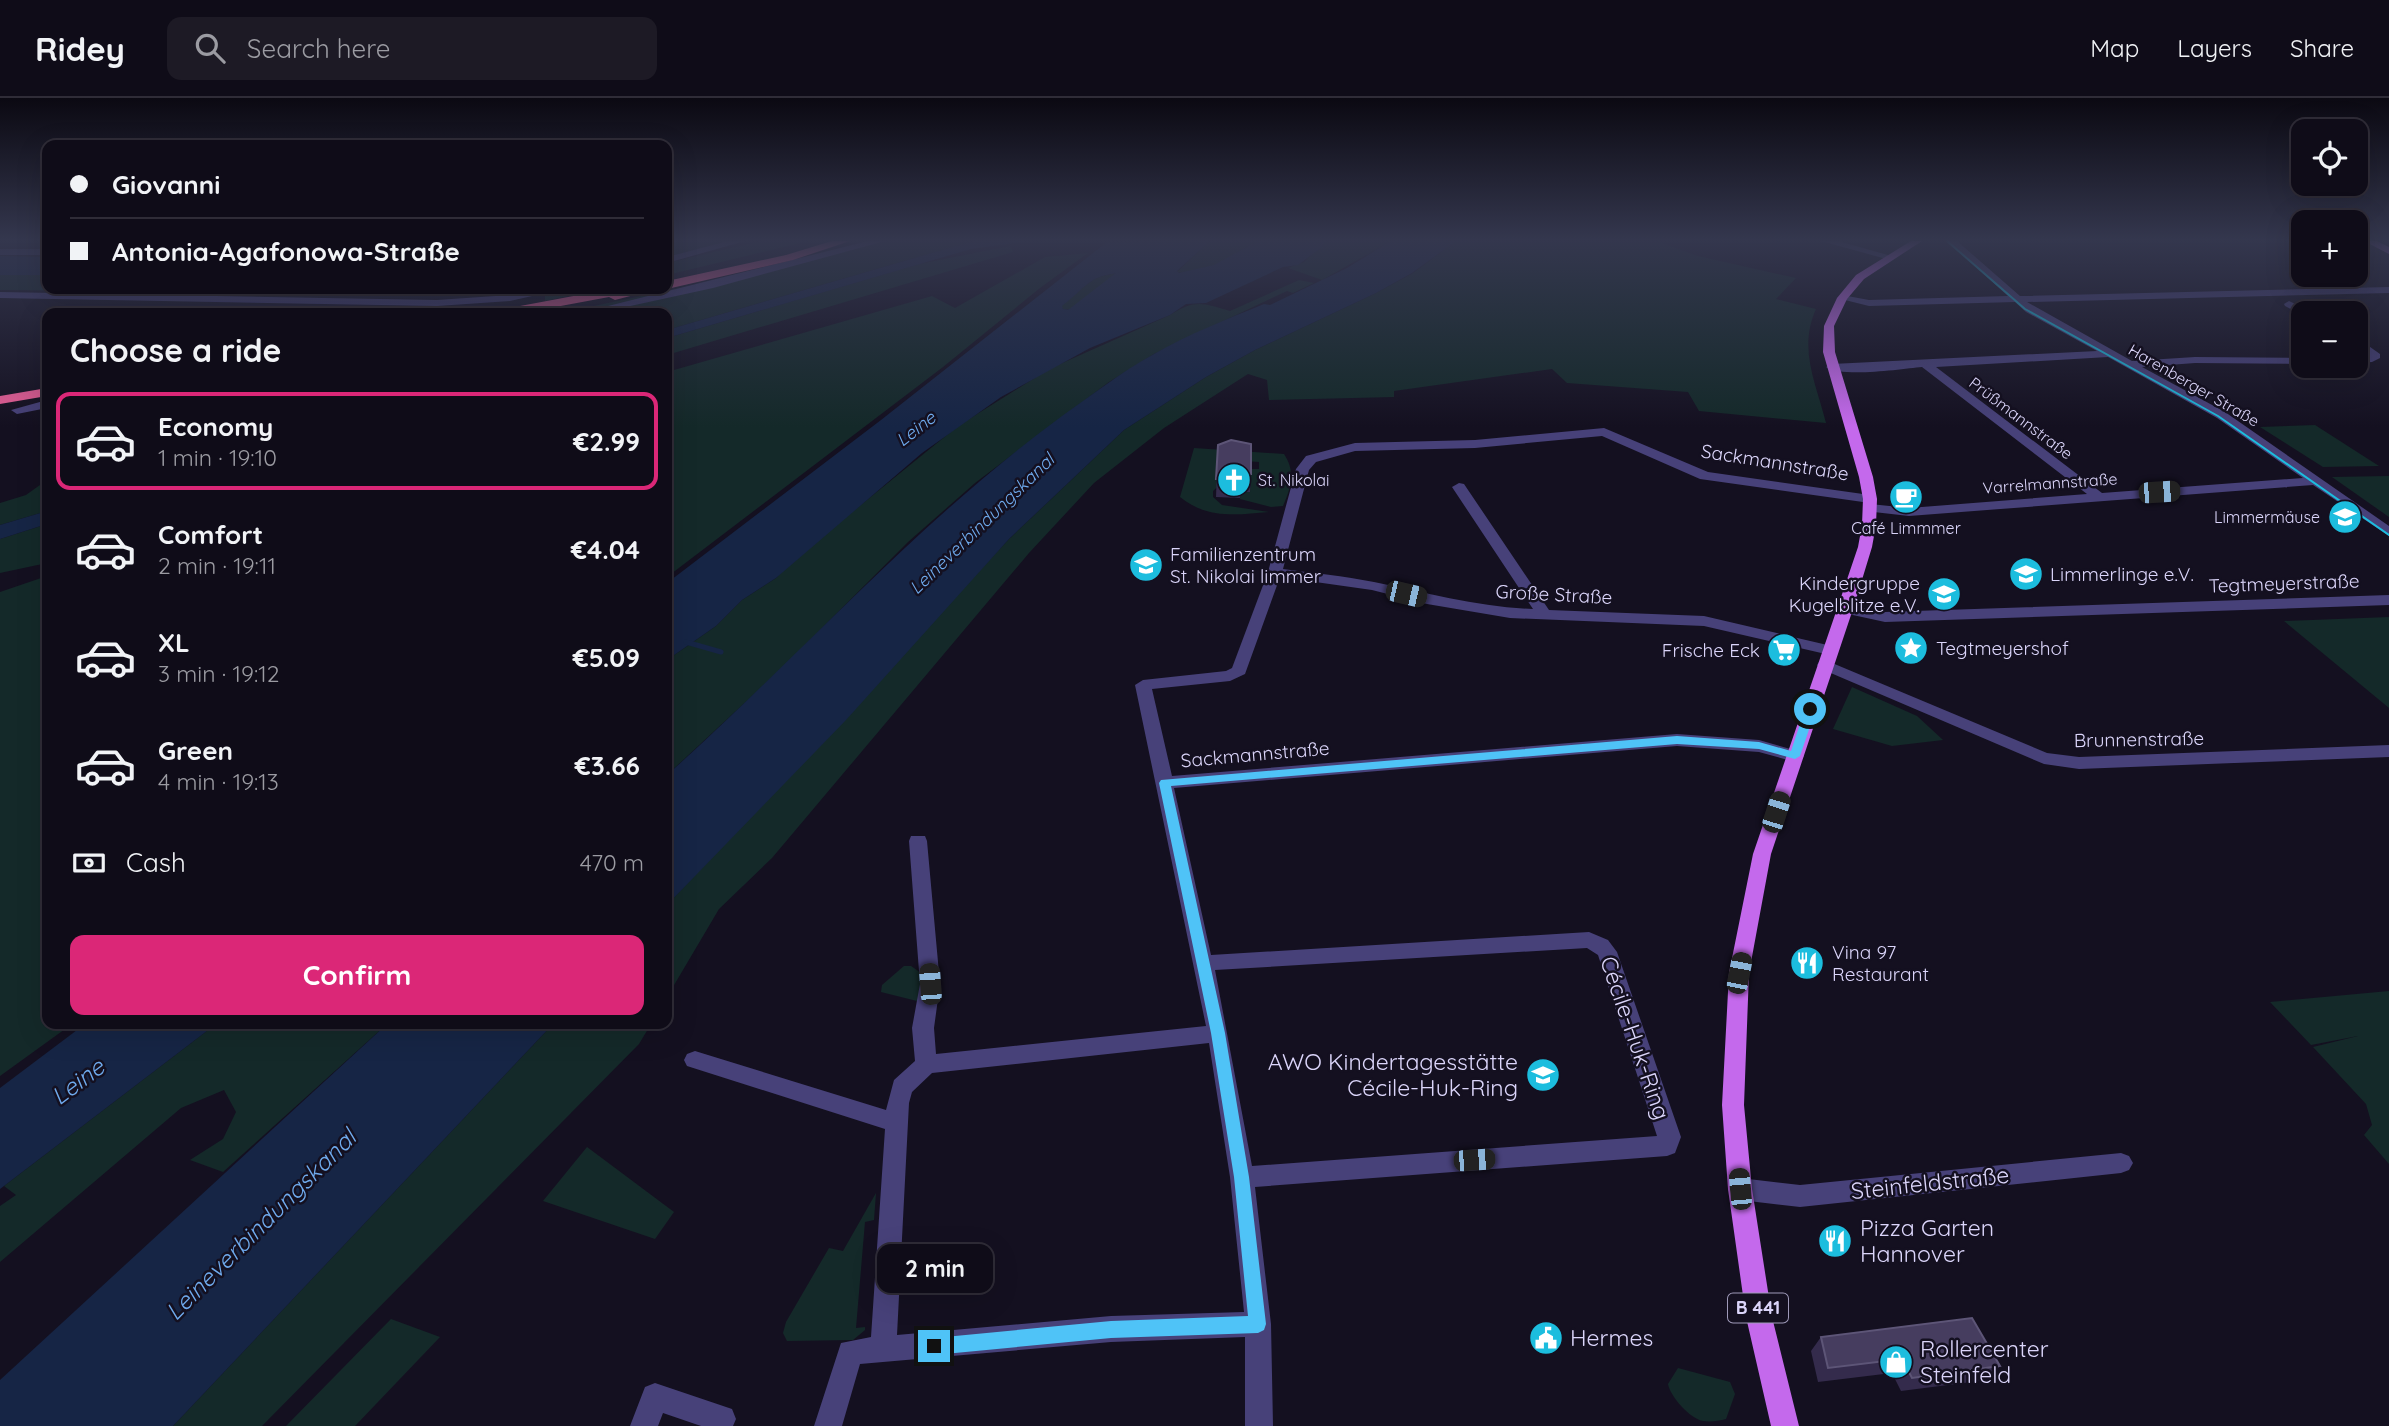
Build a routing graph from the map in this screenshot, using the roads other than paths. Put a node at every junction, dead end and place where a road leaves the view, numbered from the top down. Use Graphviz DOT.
graph roads {
  1 [pos="556,303"];
  2 [pos="581,303"];
  3 [pos="631,303"];
  4 [pos="1840,303"];
  5 [pos="2021,303"];
  6 [pos="530,308"];
  7 [pos="556,308"];
  8 [pos="608,308"];
  9 [pos="2368,347"];
  10 [pos="2109,354"];
  11 [pos="2368,359"];
  12 [pos="2291,361"];
  13 [pos="1925,364"];
  14 [pos="2131,365"];
  15 [pos="1832,367"];
  16 [pos="42,387"];
  17 [pos="42,393"];
  18 [pos="0,394"];
  19 [pos="0,400"];
  20 [pos="42,405"];
  21 [pos="17,410"];
  22 [pos="2318,481"];
  23 [pos="1460,486"];
  24 [pos="2097,496"];
  25 [pos="1870,503"];
  26 [pos="2389,532"];
  27 [pos="1275,572"];
  28 [pos="2389,600"];
  29 [pos="1844,609"];
  30 [pos="1544,614"];
  31 [pos="1827,658"];
  32 [pos="2389,751"];
  33 [pos="1795,756"];
  34 [pos="1165,783"];
  35 [pos="918,841"];
  36 [pos="1203,962"];
  37 [pos="1218,1033"];
  38 [pos="695,1060"];
  39 [pos="926,1064"];
  40 [pos="896,1123"];
  41 [pos="2121,1164"];
  42 [pos="1242,1177"];
  43 [pos="1740,1189"];
  44 [pos="1258,1324"];
  45 [pos="884,1351"];
  46 [pos="644,1426"];
  47 [pos="719,1426"];
  48 [pos="828,1426"];
  49 [pos="1259,1426"];
  50 [pos="1785,1426"];
  1 -- 6 [label="highway"];
  2 -- 7 [label="highway"];
  3 -- 8 [label="street"];
  4 -- 15 [label="main road, B 441"];
  5 -- 10 [label="street, Harenberger Straße"];
  9 -- 11 [label="street"];
  10 -- 13 [label="street"];
  10 -- 14 [label="street, Harenberger Straße"];
  12 -- 14 [label="street"];
  13 -- 15 [label="street"];
  13 -- 24 [label="street, Prüßmannstraße"];
  14 -- 22 [label="street, Harenberger Straße"];
  15 -- 25 [label="main road, B 441"];
  16 -- 18 [label="highway"];
  17 -- 19 [label="highway"];
  20 -- 21 [label="street"];
  22 -- 24 [label="street, Varrelmannstraße"];
  22 -- 26 [label="street, Harenberger Straße"];
  23 -- 30 [label="street"];
  24 -- 25 [label="street, Varrelmannstraße"];
  25 -- 27 [label="street, Sackmannstraße"];
  25 -- 29 [label="main road, B 441"];
  27 -- 30 [label="street, Große Straße"];
  27 -- 34 [label="street, Sackmannstraße"];
  28 -- 29 [label="street, Tegtmeyerstraße"];
  29 -- 31 [label="main road, B 441"];
  30 -- 31 [label="street, Große Straße"];
  31 -- 32 [label="street, Brunnenstraße"];
  31 -- 33 [label="main road, B 441"];
  33 -- 34 [label="street, Sackmannstraße"];
  33 -- 43 [label="main road, B 441"];
  34 -- 36 [label="street"];
  35 -- 39 [label="street"];
  36 -- 37 [label="street"];
  36 -- 42 [label="street, Cécile-Huk-Ring"];
  37 -- 39 [label="street"];
  37 -- 42 [label="street"];
  38 -- 40 [label="street"];
  39 -- 40 [label="street"];
  40 -- 45 [label="street"];
  41 -- 43 [label="street, Steinfeldstraße"];
  42 -- 44 [label="street"];
  43 -- 50 [label="main road, B 441"];
  44 -- 45 [label="street"];
  44 -- 49 [label="street"];
  45 -- 48 [label="street"];
  46 -- 47 [label="street"];
}
